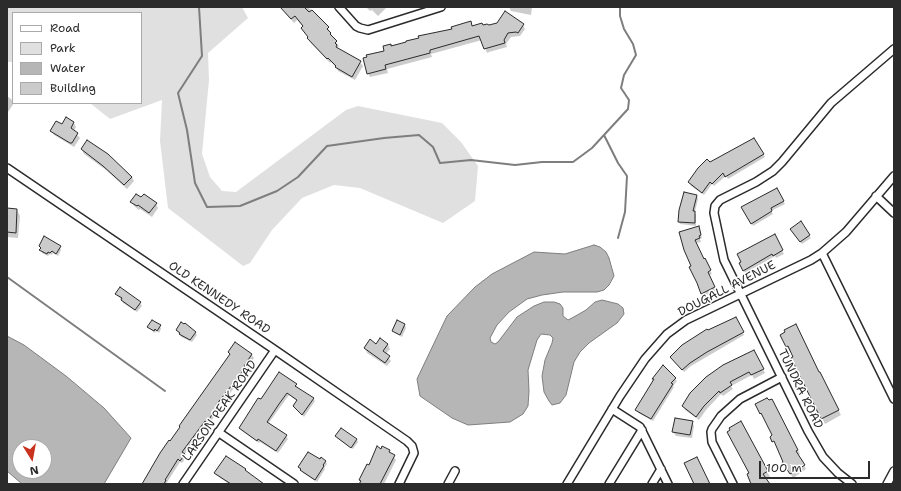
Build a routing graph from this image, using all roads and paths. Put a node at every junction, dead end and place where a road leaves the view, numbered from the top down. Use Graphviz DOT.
graph roads {
  1 [pos="339,7"];
  2 [pos="442,7"];
  3 [pos="894,49"];
  4 [pos="7,168"];
  5 [pos="894,176"];
  6 [pos="876,196"];
  7 [pos="894,213"];
  8 [pos="822,253"];
  9 [pos="740,294"];
  10 [pos="275,350"];
  11 [pos="782,377"];
  12 [pos="894,398"];
  13 [pos="612,409"];
  14 [pos="642,430"];
  15 [pos="218,432"];
  16 [pos="661,469"];
  17 [pos="455,471"];
  18 [pos="894,471"];
  19 [pos="183,484"];
  20 [pos="294,484"];
  21 [pos="399,484"];
  22 [pos="448,484"];
  23 [pos="567,484"];
  24 [pos="609,484"];
  25 [pos="652,484"];
  26 [pos="668,484"];
  27 [pos="733,484"];
  28 [pos="852,484"];
  29 [pos="887,484"];
  1 -- 2 [label="street"];
  3 -- 9 [label="street, TUNDRA ROAD"];
  4 -- 10 [label="street, OLD KENNEDY ROAD"];
  5 -- 6 [label="street, DOUGALL AVENUE"];
  6 -- 7 [label="street"];
  6 -- 8 [label="street, DOUGALL AVENUE"];
  8 -- 9 [label="street, DOUGALL AVENUE"];
  8 -- 12 [label="street"];
  9 -- 11 [label="street, TUNDRA ROAD"];
  9 -- 13 [label="street, DOUGALL AVENUE"];
  10 -- 15 [label="street, LARSON PEAK ROAD"];
  10 -- 21 [label="street, OLD KENNEDY ROAD"];
  11 -- 27 [label="street"];
  11 -- 28 [label="street, TUNDRA ROAD"];
  13 -- 14 [label="street"];
  13 -- 23 [label="street, DOUGALL AVENUE"];
  14 -- 16 [label="street"];
  14 -- 24 [label="street"];
  15 -- 19 [label="street, LARSON PEAK ROAD"];
  15 -- 20 [label="street"];
  16 -- 25 [label="street"];
  16 -- 26 [label="street"];
  17 -- 22 [label="street"];
  18 -- 29 [label="street"];
}
